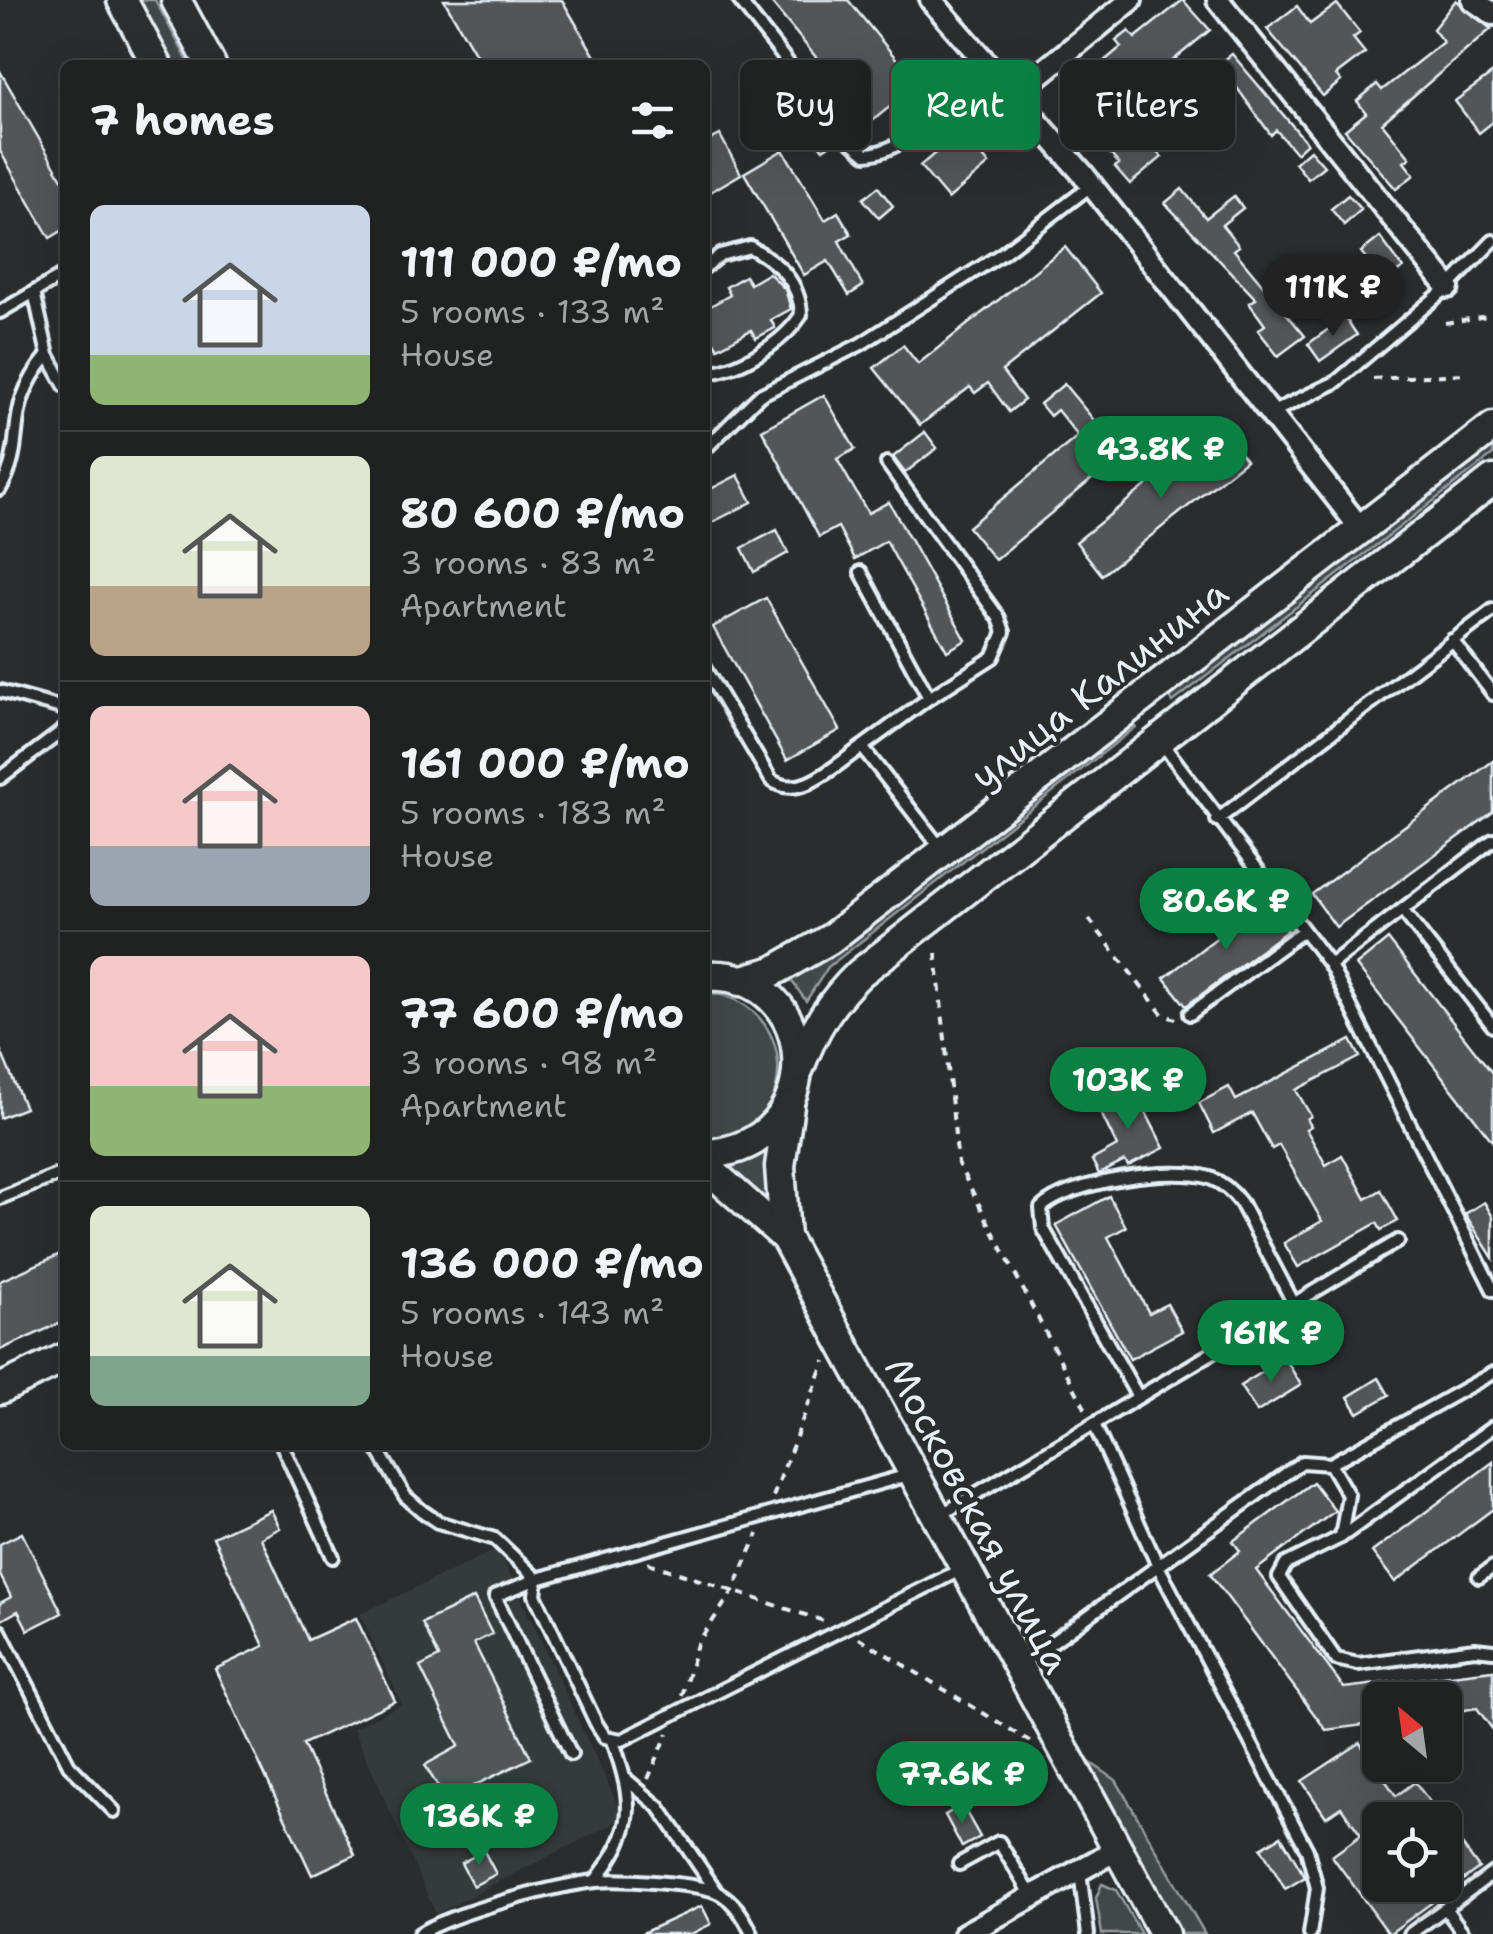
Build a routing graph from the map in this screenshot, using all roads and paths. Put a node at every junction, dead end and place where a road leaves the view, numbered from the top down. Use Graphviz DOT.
graph roads {
  1 [pos="122,0"];
  2 [pos="176,0"];
  3 [pos="739,0"];
  4 [pos="931,0"];
  5 [pos="1131,0"];
  6 [pos="1218,0"];
  7 [pos="1473,0"];
  8 [pos="1493,14"];
  9 [pos="154,60"];
  10 [pos="208,60"];
  11 [pos="981,60"];
  12 [pos="1040,74"];
  13 [pos="1040,126"];
  14 [pos="891,149"];
  15 [pos="1092,185"];
  16 [pos="1493,241"];
  17 [pos="710,263"];
  18 [pos="60,277"];
  19 [pos="1448,288"];
  20 [pos="34,292"];
  21 [pos="0,312"];
  22 [pos="1493,315"];
  23 [pos="1445,323"];
  24 [pos="48,355"];
  25 [pos="710,373"];
  26 [pos="1464,374"];
  27 [pos="60,377"];
  28 [pos="1373,380"];
  29 [pos="6,404"];
  30 [pos="1273,412"];
  31 [pos="0,424"];
  32 [pos="1493,427"];
  33 [pos="710,444"];
  34 [pos="887,463"];
  35 [pos="1493,480"];
  36 [pos="0,489"];
  37 [pos="1360,530"];
  38 [pos="861,572"];
  39 [pos="1493,610"];
  40 [pos="1452,640"];
  41 [pos="710,677"];
  42 [pos="0,691"];
  43 [pos="1493,694"];
  44 [pos="929,698"];
  45 [pos="1132,705"];
  46 [pos="60,708"];
  47 [pos="60,733"];
  48 [pos="1158,738"];
  49 [pos="862,747"];
  50 [pos="0,778"];
  51 [pos="1217,820"];
  52 [pos="1493,840"];
  53 [pos="944,851"];
  54 [pos="1403,911"];
  55 [pos="1089,919"];
  56 [pos="1304,931"];
  57 [pos="936,953"];
  58 [pos="1330,965"];
  59 [pos="726,978"];
  60 [pos="1190,1014"];
  61 [pos="1493,1026"];
  62 [pos="799,1068"];
  63 [pos="790,1104"];
  64 [pos="710,1153"];
  65 [pos="710,1170"];
  66 [pos="60,1174"];
  67 [pos="0,1198"];
  68 [pos="786,1237"];
  69 [pos="1398,1241"];
  70 [pos="1493,1290"];
  71 [pos="1294,1304"];
  72 [pos="836,1332"];
  73 [pos="60,1360"];
  74 [pos="1493,1373"];
  75 [pos="0,1389"];
  76 [pos="1138,1397"];
  77 [pos="1094,1424"];
  78 [pos="1493,1427"];
  79 [pos="284,1450"];
  80 [pos="379,1450"];
  81 [pos="1330,1464"];
  82 [pos="913,1474"];
  83 [pos="766,1514"];
  84 [pos="937,1517"];
  85 [pos="1340,1538"];
  86 [pos="620,1554"];
  87 [pos="333,1558"];
  88 [pos="1158,1566"];
  89 [pos="1493,1566"];
  90 [pos="964,1568"];
  91 [pos="1479,1577"];
  92 [pos="537,1579"];
  93 [pos="733,1591"];
  94 [pos="844,1628"];
  95 [pos="0,1631"];
  96 [pos="1493,1651"];
  97 [pos="1018,1667"];
  98 [pos="676,1712"];
  99 [pos="614,1741"];
  100 [pos="571,1754"];
  101 [pos="1070,1762"];
  102 [pos="626,1778"];
  103 [pos="642,1792"];
  104 [pos="114,1810"];
  105 [pos="1118,1849"];
  106 [pos="959,1864"];
  107 [pos="1080,1872"];
  108 [pos="1493,1872"];
  109 [pos="595,1881"];
  110 [pos="717,1892"];
  111 [pos="1033,1897"];
  112 [pos="1445,1908"];
  113 [pos="419,1934"];
  114 [pos="752,1934"];
  115 [pos="966,1934"];
  116 [pos="1088,1934"];
  117 [pos="1164,1934"];
  118 [pos="1310,1934"];
  119 [pos="1410,1934"];
  120 [pos="1464,1934"];
  1 -- 9 [label="main road"];
  2 -- 10 [label="main road"];
  3 -- 14 [label="lane"];
  4 -- 11 [label="street"];
  5 -- 12 [label="street"];
  6 -- 19 [label="street"];
  7 -- 8 [label="street"];
  13 -- 15 [label="street"];
  15 -- 30 [label="street"];
  15 -- 33 [label="lane"];
  16 -- 19 [label="lane"];
  17 -- 25 [label="lane"];
  18 -- 20 [label="lane"];
  19 -- 30 [label="lane"];
  20 -- 21 [label="lane"];
  20 -- 24 [label="lane"];
  22 -- 23 [label="path"];
  24 -- 27 [label="lane"];
  24 -- 29 [label="lane"];
  26 -- 28 [label="path"];
  30 -- 37 [label="street"];
  31 -- 36 [label="lane"];
  32 -- 37 [label="main road, улица Калинина"];
  34 -- 44 [label="lane"];
  35 -- 48 [label="main road"];
  37 -- 45 [label="main road, улица Калинина"];
  38 -- 44 [label="lane"];
  39 -- 40 [label="lane"];
  40 -- 43 [label="lane"];
  40 -- 51 [label="lane"];
  41 -- 49 [label="lane"];
  42 -- 46 [label="lane"];
  44 -- 49 [label="lane"];
  45 -- 48 [label="main road"];
  45 -- 53 [label="main road, улица Калинина"];
  47 -- 50 [label="lane"];
  48 -- 51 [label="lane"];
  48 -- 62 [label="main road"];
  49 -- 53 [label="lane"];
  51 -- 56 [label="lane"];
  52 -- 54 [label="lane"];
  53 -- 59 [label="main road, улица Калинина"];
  54 -- 58 [label="lane"];
  54 -- 61 [label="lane"];
  55 -- 60 [label="path"];
  56 -- 58 [label="lane"];
  56 -- 60 [label="lane"];
  57 -- 77 [label="path"];
  58 -- 70 [label="lane"];
  59 -- 62 [label="main road"];
  62 -- 63 [label="main road, Московская улица"];
  63 -- 64 [label="main road"];
  63 -- 68 [label="main road, Московская улица"];
  65 -- 68 [label="main road, Московская улица"];
  66 -- 67 [label="lane"];
  68 -- 72 [label="main road, Московская улица"];
  69 -- 71 [label="lane"];
  71 -- 76 [label="lane"];
  71 -- 76 [label="lane"];
  72 -- 82 [label="main road, Московская улица"];
  72 -- 83 [label="path"];
  73 -- 75 [label="main road"];
  74 -- 81 [label="lane"];
  76 -- 77 [label="lane"];
  77 -- 84 [label="lane"];
  77 -- 88 [label="lane"];
  78 -- 85 [label="lane"];
  79 -- 87 [label="lane"];
  80 -- 92 [label="lane"];
  81 -- 85 [label="lane"];
  81 -- 88 [label="lane"];
  82 -- 83 [label="lane"];
  82 -- 84 [label="main road, Московская улица"];
  83 -- 86 [label="lane"];
  83 -- 93 [label="path"];
  84 -- 90 [label="main road, Московская улица"];
  85 -- 96 [label="lane"];
  86 -- 92 [label="lane"];
  86 -- 93 [label="path"];
  88 -- 97 [label="lane"];
  88 -- 118 [label="lane"];
  89 -- 91 [label="lane"];
  90 -- 94 [label="lane"];
  90 -- 97 [label="main road, Московская улица"];
  92 -- 99 [label="lane"];
  92 -- 100 [label="lane"];
  93 -- 94 [label="path"];
  93 -- 98 [label="path"];
  94 -- 98 [label="lane"];
  94 -- 101 [label="path"];
  95 -- 104 [label="lane"];
  97 -- 101 [label="main road, Московская улица"];
  98 -- 99 [label="lane"];
  98 -- 103 [label="path"];
  99 -- 102 [label="lane"];
  101 -- 105 [label="main road, Московская улица"];
  102 -- 103 [label="lane"];
  102 -- 109 [label="lane"];
  103 -- 110 [label="lane"];
  105 -- 107 [label="street"];
  105 -- 117 [label="main road, Московская улица"];
  106 -- 111 [label="lane"];
  107 -- 111 [label="street"];
  107 -- 116 [label="lane"];
  108 -- 112 [label="lane"];
  109 -- 110 [label="lane"];
  109 -- 113 [label="lane"];
  110 -- 114 [label="lane"];
  111 -- 115 [label="street"];
  112 -- 119 [label="lane"];
  112 -- 120 [label="lane"];
}
